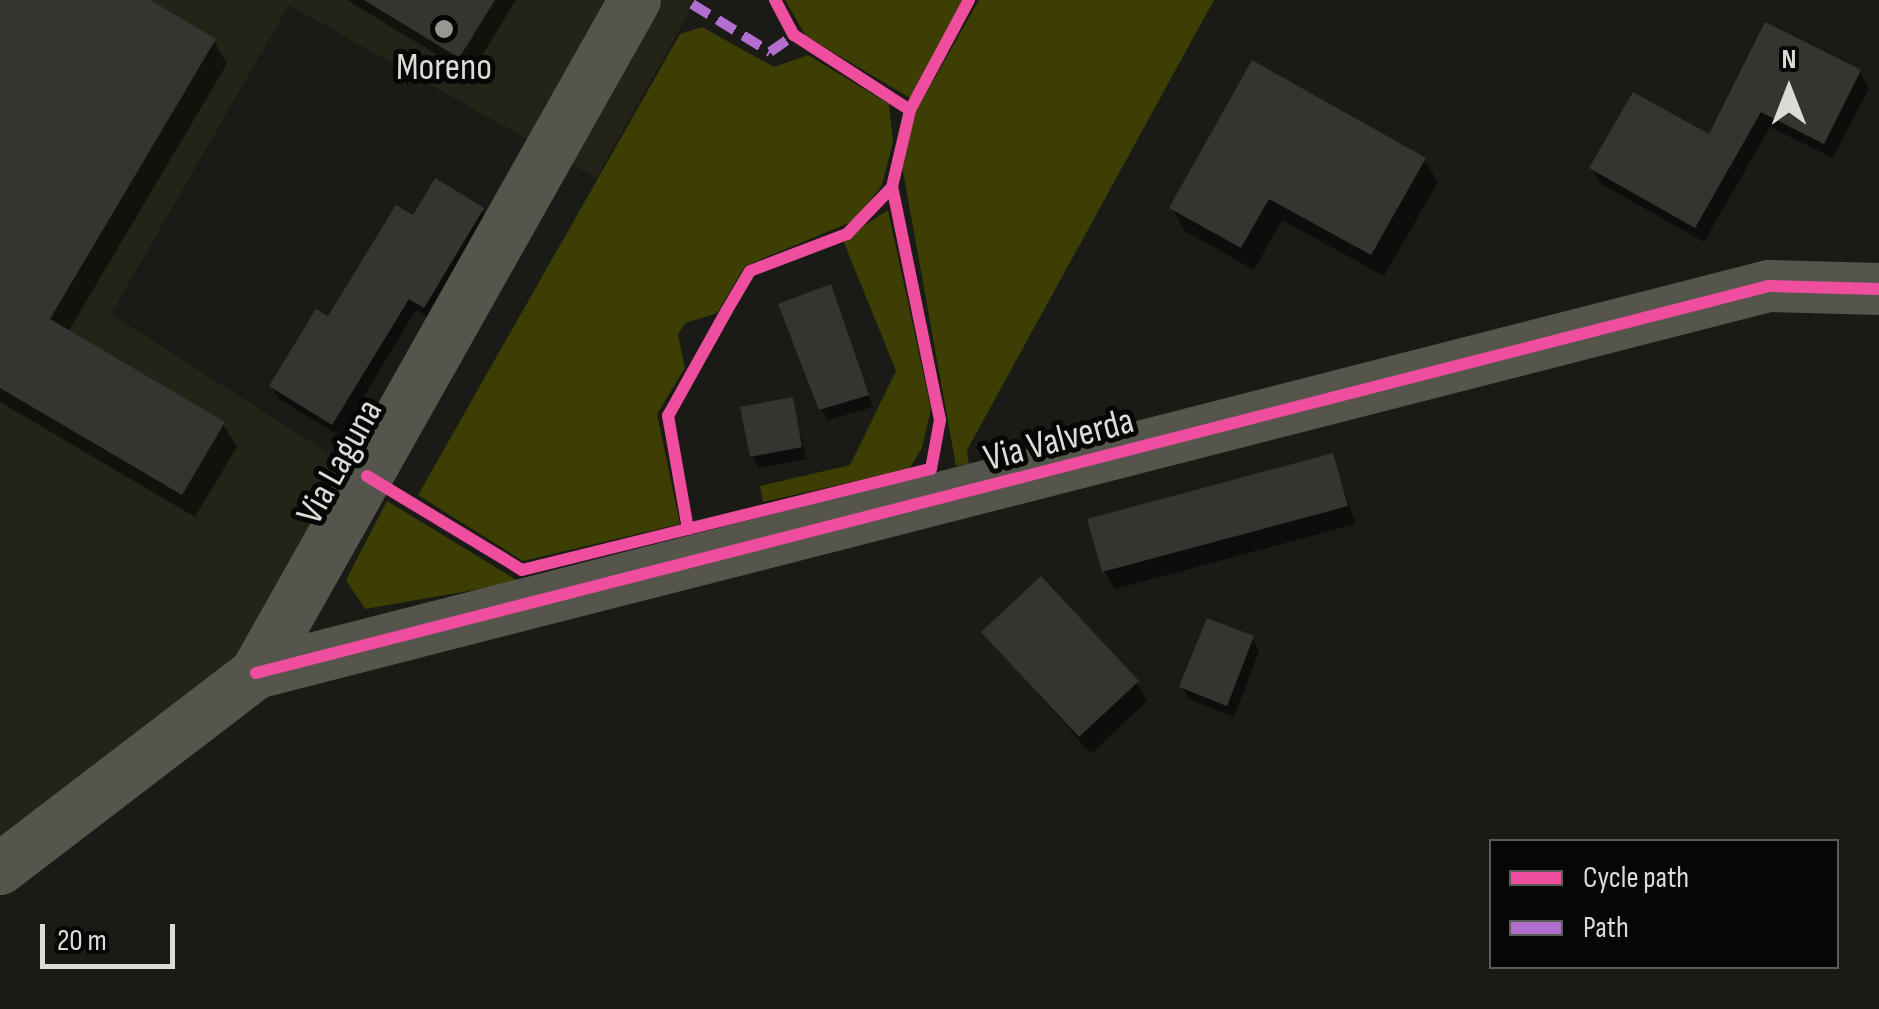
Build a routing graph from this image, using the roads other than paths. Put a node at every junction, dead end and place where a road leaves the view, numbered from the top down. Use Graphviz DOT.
graph roads {
  1 [pos="636,0"];
  2 [pos="1879,289"];
  3 [pos="256,673"];
  4 [pos="0,870"];
  1 -- 3 [label="street, Via Laguna"];
  2 -- 3 [label="street, Via Valverda"];
  3 -- 4 [label="street, Via Laguna"];
}
